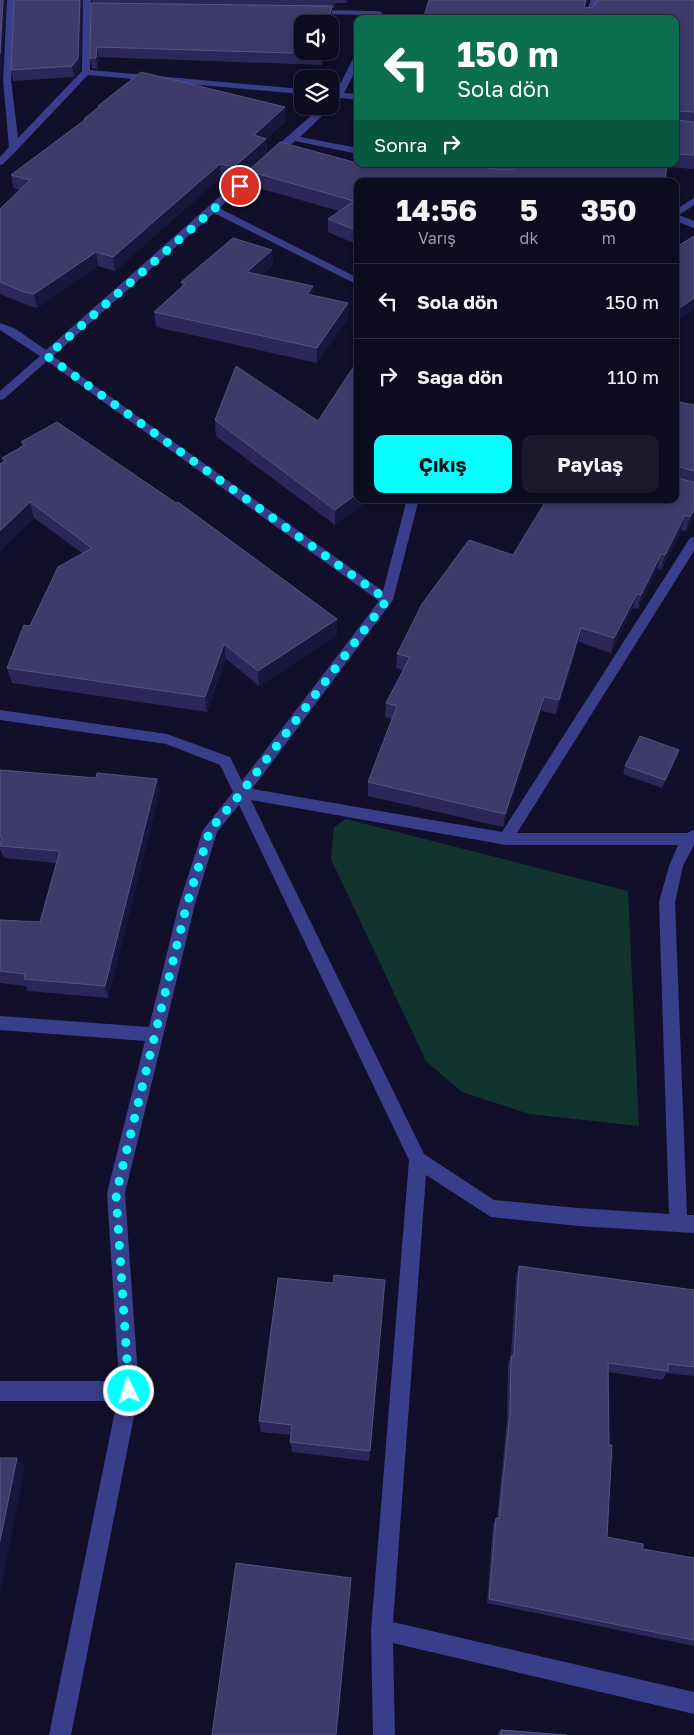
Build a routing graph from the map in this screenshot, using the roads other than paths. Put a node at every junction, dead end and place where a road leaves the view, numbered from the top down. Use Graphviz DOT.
graph roads {
  1 [pos="11,0"];
  2 [pos="595,0"];
  3 [pos="87,4"];
  4 [pos="97,9"];
  5 [pos="302,12"];
  6 [pos="380,13"];
  7 [pos="589,15"];
  8 [pos="354,63"];
  9 [pos="86,72"];
  10 [pos="339,86"];
  11 [pos="294,91"];
  12 [pos="339,95"];
  13 [pos="354,96"];
  14 [pos="318,115"];
  15 [pos="294,138"];
  16 [pos="14,148"];
  17 [pos="354,150"];
  18 [pos="0,162"];
  19 [pos="694,201"];
  20 [pos="213,209"];
  21 [pos="679,211"];
  22 [pos="679,219"];
  23 [pos="694,225"];
  24 [pos="354,280"];
  25 [pos="0,326"];
  26 [pos="47,356"];
  27 [pos="0,397"];
  28 [pos="412,503"];
  29 [pos="694,541"];
  30 [pos="387,600"];
  31 [pos="0,715"];
  32 [pos="241,793"];
  33 [pos="692,837"];
  34 [pos="506,839"];
  35 [pos="0,1023"];
  36 [pos="155,1035"];
  37 [pos="418,1160"];
  38 [pos="686,1224"];
  39 [pos="129,1391"];
  40 [pos="0,1392"];
  41 [pos="382,1630"];
  42 [pos="694,1703"];
  43 [pos="60,1735"];
  44 [pos="384,1735"];
  1 -- 16 [label="street"];
  2 -- 7 [label="street"];
  3 -- 4 [label="street"];
  3 -- 9 [label="street"];
  5 -- 6 [label="street"];
  8 -- 10 [label="street"];
  9 -- 11 [label="street"];
  9 -- 16 [label="street"];
  12 -- 13 [label="street"];
  14 -- 15 [label="street"];
  15 -- 17 [label="street"];
  15 -- 20 [label="street"];
  16 -- 18 [label="street"];
  19 -- 21 [label="street"];
  20 -- 24 [label="street"];
  20 -- 26 [label="street"];
  22 -- 23 [label="street"];
  25 -- 26 [label="street"];
  26 -- 27 [label="street"];
  26 -- 30 [label="street"];
  28 -- 30 [label="street"];
  29 -- 34 [label="street"];
  30 -- 32 [label="street"];
  31 -- 32 [label="street"];
  32 -- 34 [label="street"];
  32 -- 36 [label="street"];
  32 -- 37 [label="street"];
  33 -- 34 [label="street"];
  33 -- 38 [label="street"];
  35 -- 36 [label="street"];
  36 -- 39 [label="street"];
  37 -- 38 [label="street"];
  37 -- 41 [label="street"];
  39 -- 40 [label="street"];
  39 -- 43 [label="street"];
  41 -- 42 [label="street"];
  41 -- 44 [label="street"];
}
